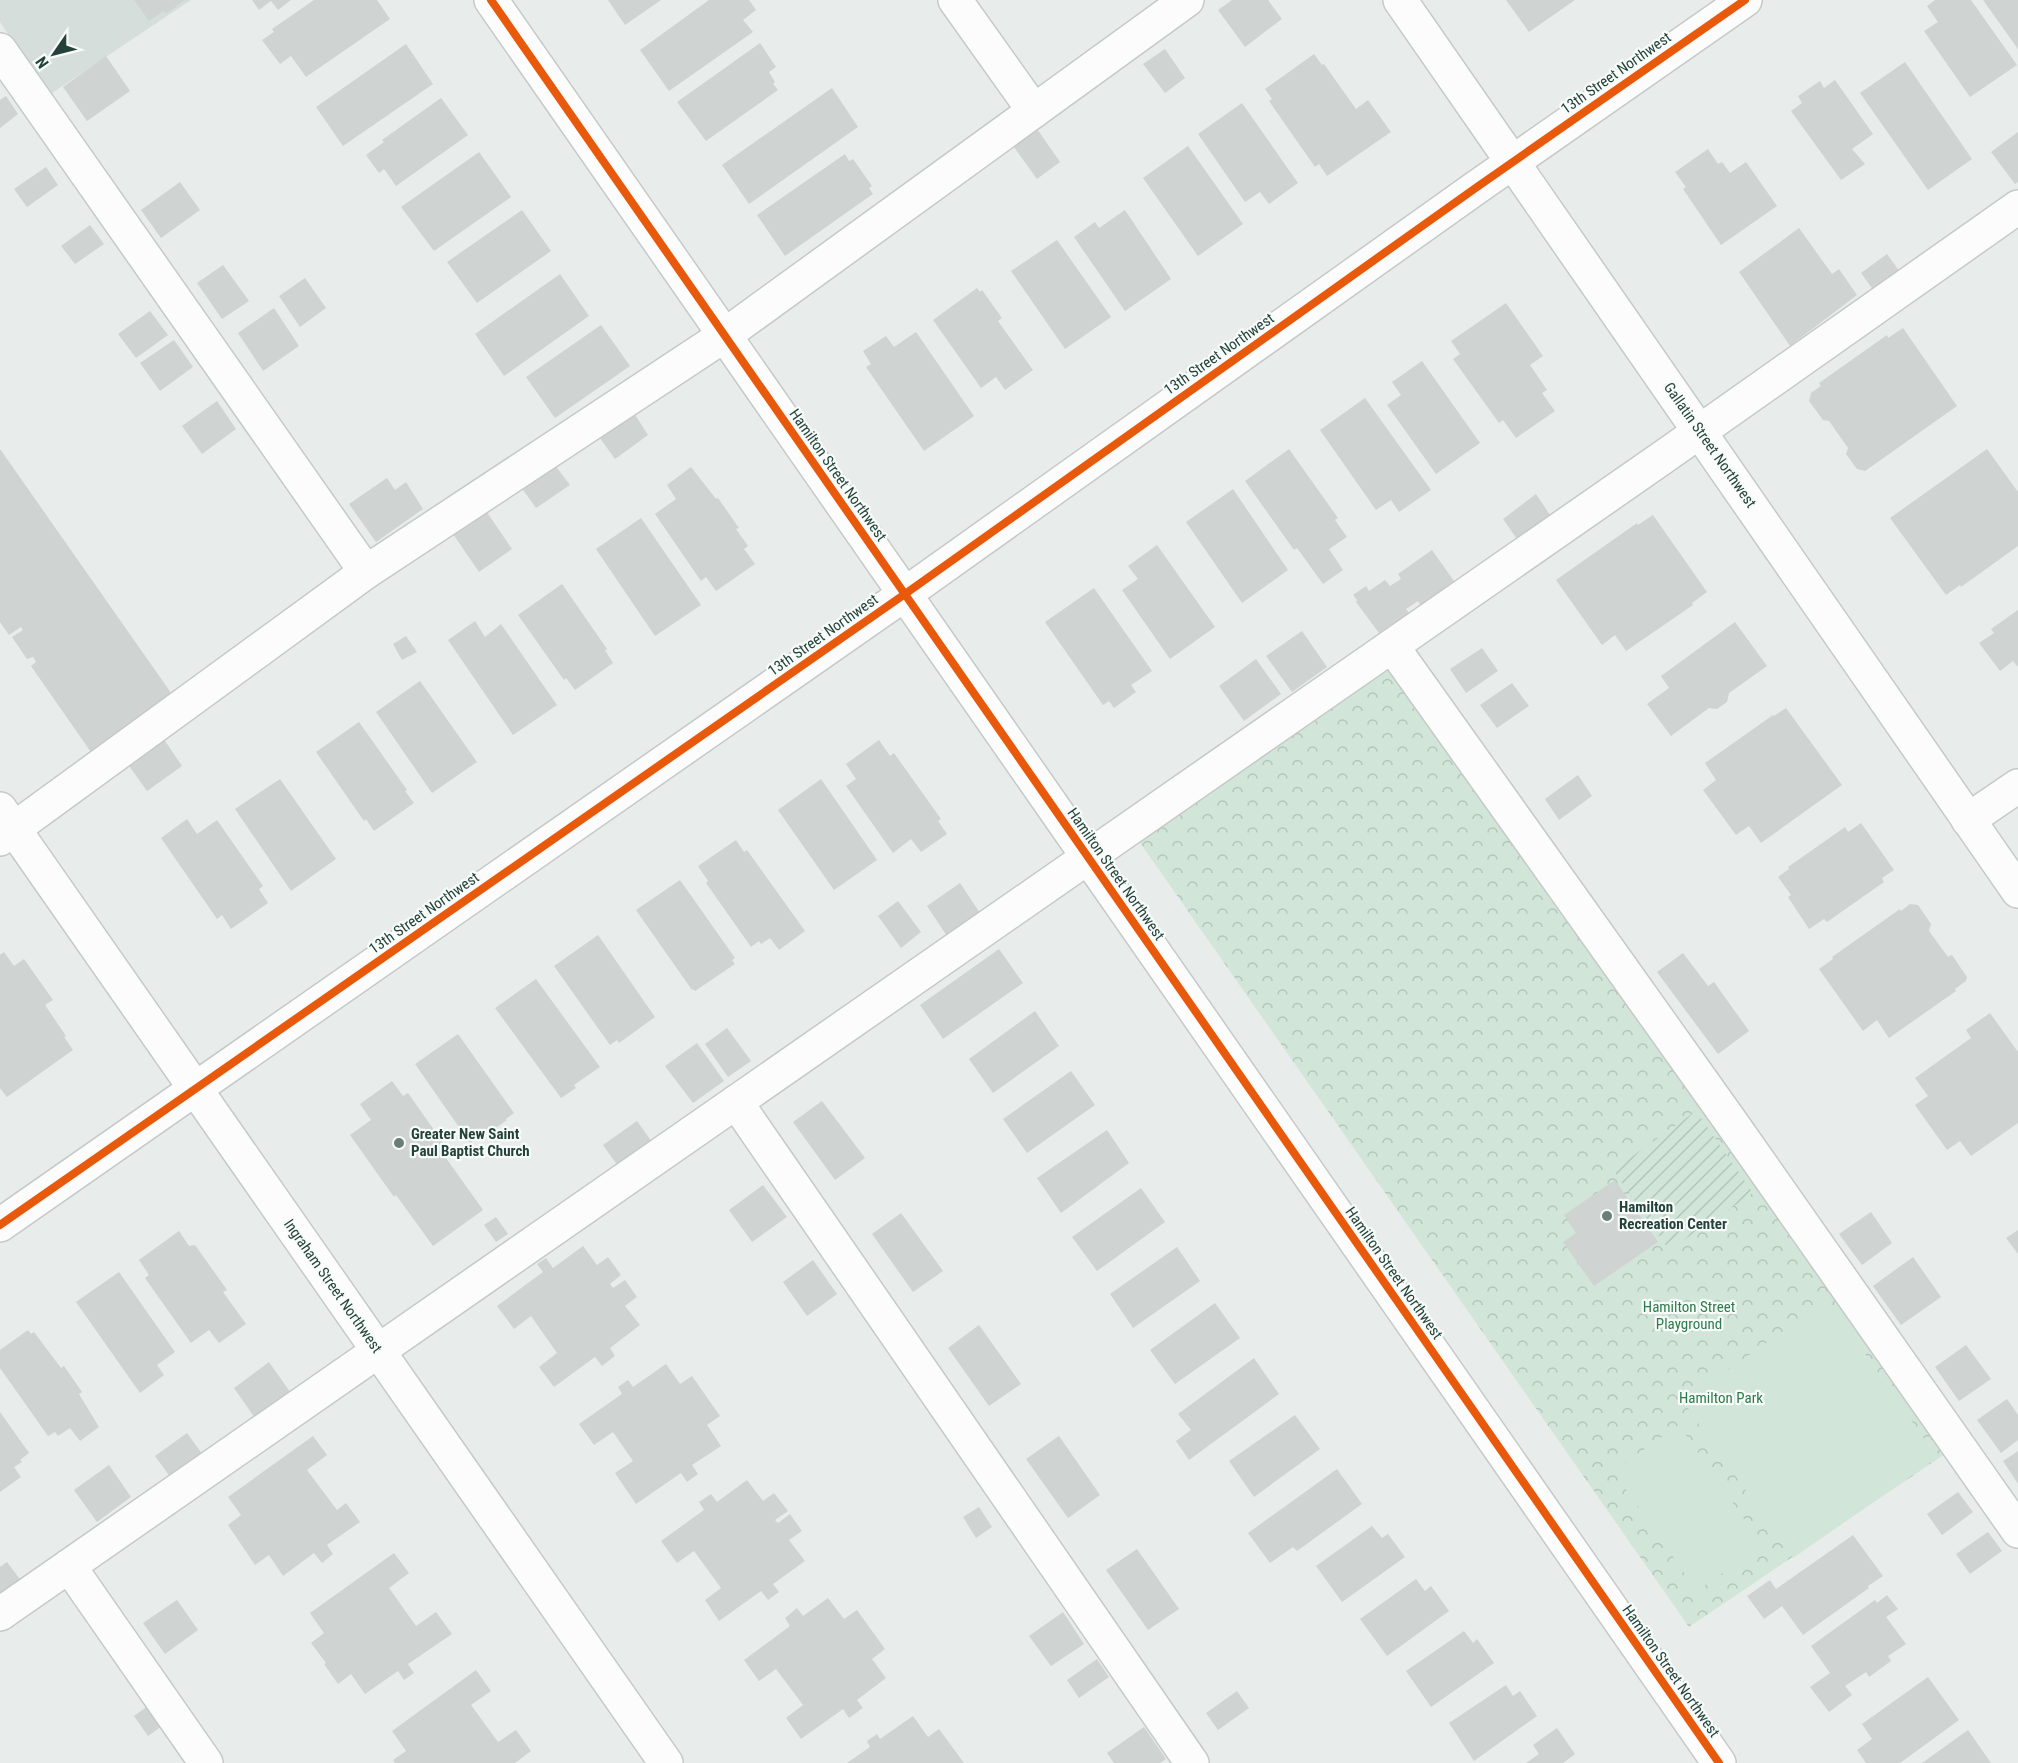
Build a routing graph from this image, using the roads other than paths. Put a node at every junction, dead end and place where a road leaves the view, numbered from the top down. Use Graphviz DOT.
graph roads {
  1 [pos="491,0"];
  2 [pos="954,0"];
  3 [pos="1186,0"];
  4 [pos="1400,0"];
  5 [pos="1745,0"];
  6 [pos="0,50"];
  7 [pos="1034,111"];
  8 [pos="1513,162"];
  9 [pos="2018,207"];
  10 [pos="725,335"];
  11 [pos="1701,432"];
  12 [pos="366,572"];
  13 [pos="905,594"];
  14 [pos="1392,646"];
  15 [pos="2018,786"];
  16 [pos="1968,820"];
  17 [pos="5,826"];
  18 [pos="1088,857"];
  19 [pos="2018,891"];
  20 [pos="195,1089"];
  21 [pos="735,1102"];
  22 [pos="0,1225"];
  23 [pos="378,1350"];
  24 [pos="2018,1531"];
  25 [pos="69,1566"];
  26 [pos="0,1614"];
  27 [pos="206,1763"];
  28 [pos="666,1763"];
  29 [pos="1192,1763"];
  30 [pos="1719,1763"];
  1 -- 10 [label="street, Hamilton Street Northwest"];
  2 -- 7 [label="street"];
  3 -- 7 [label="street"];
  4 -- 8 [label="street, Gallatin Street Northwest"];
  5 -- 8 [label="street, 13th Street Northwest"];
  6 -- 12 [label="street"];
  7 -- 10 [label="street"];
  8 -- 11 [label="street, Gallatin Street Northwest"];
  8 -- 13 [label="street, 13th Street Northwest"];
  9 -- 11 [label="street"];
  10 -- 12 [label="street"];
  10 -- 13 [label="street, Hamilton Street Northwest"];
  11 -- 14 [label="street"];
  11 -- 16 [label="street, Gallatin Street Northwest"];
  12 -- 17 [label="street"];
  13 -- 18 [label="street, Hamilton Street Northwest"];
  13 -- 20 [label="street, 13th Street Northwest"];
  14 -- 18 [label="street"];
  14 -- 24 [label="street"];
  15 -- 16 [label="street"];
  16 -- 19 [label="street, Gallatin Street Northwest"];
  17 -- 20 [label="street, Ingraham Street Northwest"];
  18 -- 21 [label="street"];
  18 -- 30 [label="street, Hamilton Street Northwest"];
  20 -- 22 [label="street, 13th Street Northwest"];
  20 -- 23 [label="street, Ingraham Street Northwest"];
  21 -- 23 [label="street"];
  21 -- 29 [label="street"];
  23 -- 25 [label="street"];
  23 -- 28 [label="street, Ingraham Street Northwest"];
  25 -- 26 [label="street"];
  25 -- 27 [label="street"];
}
